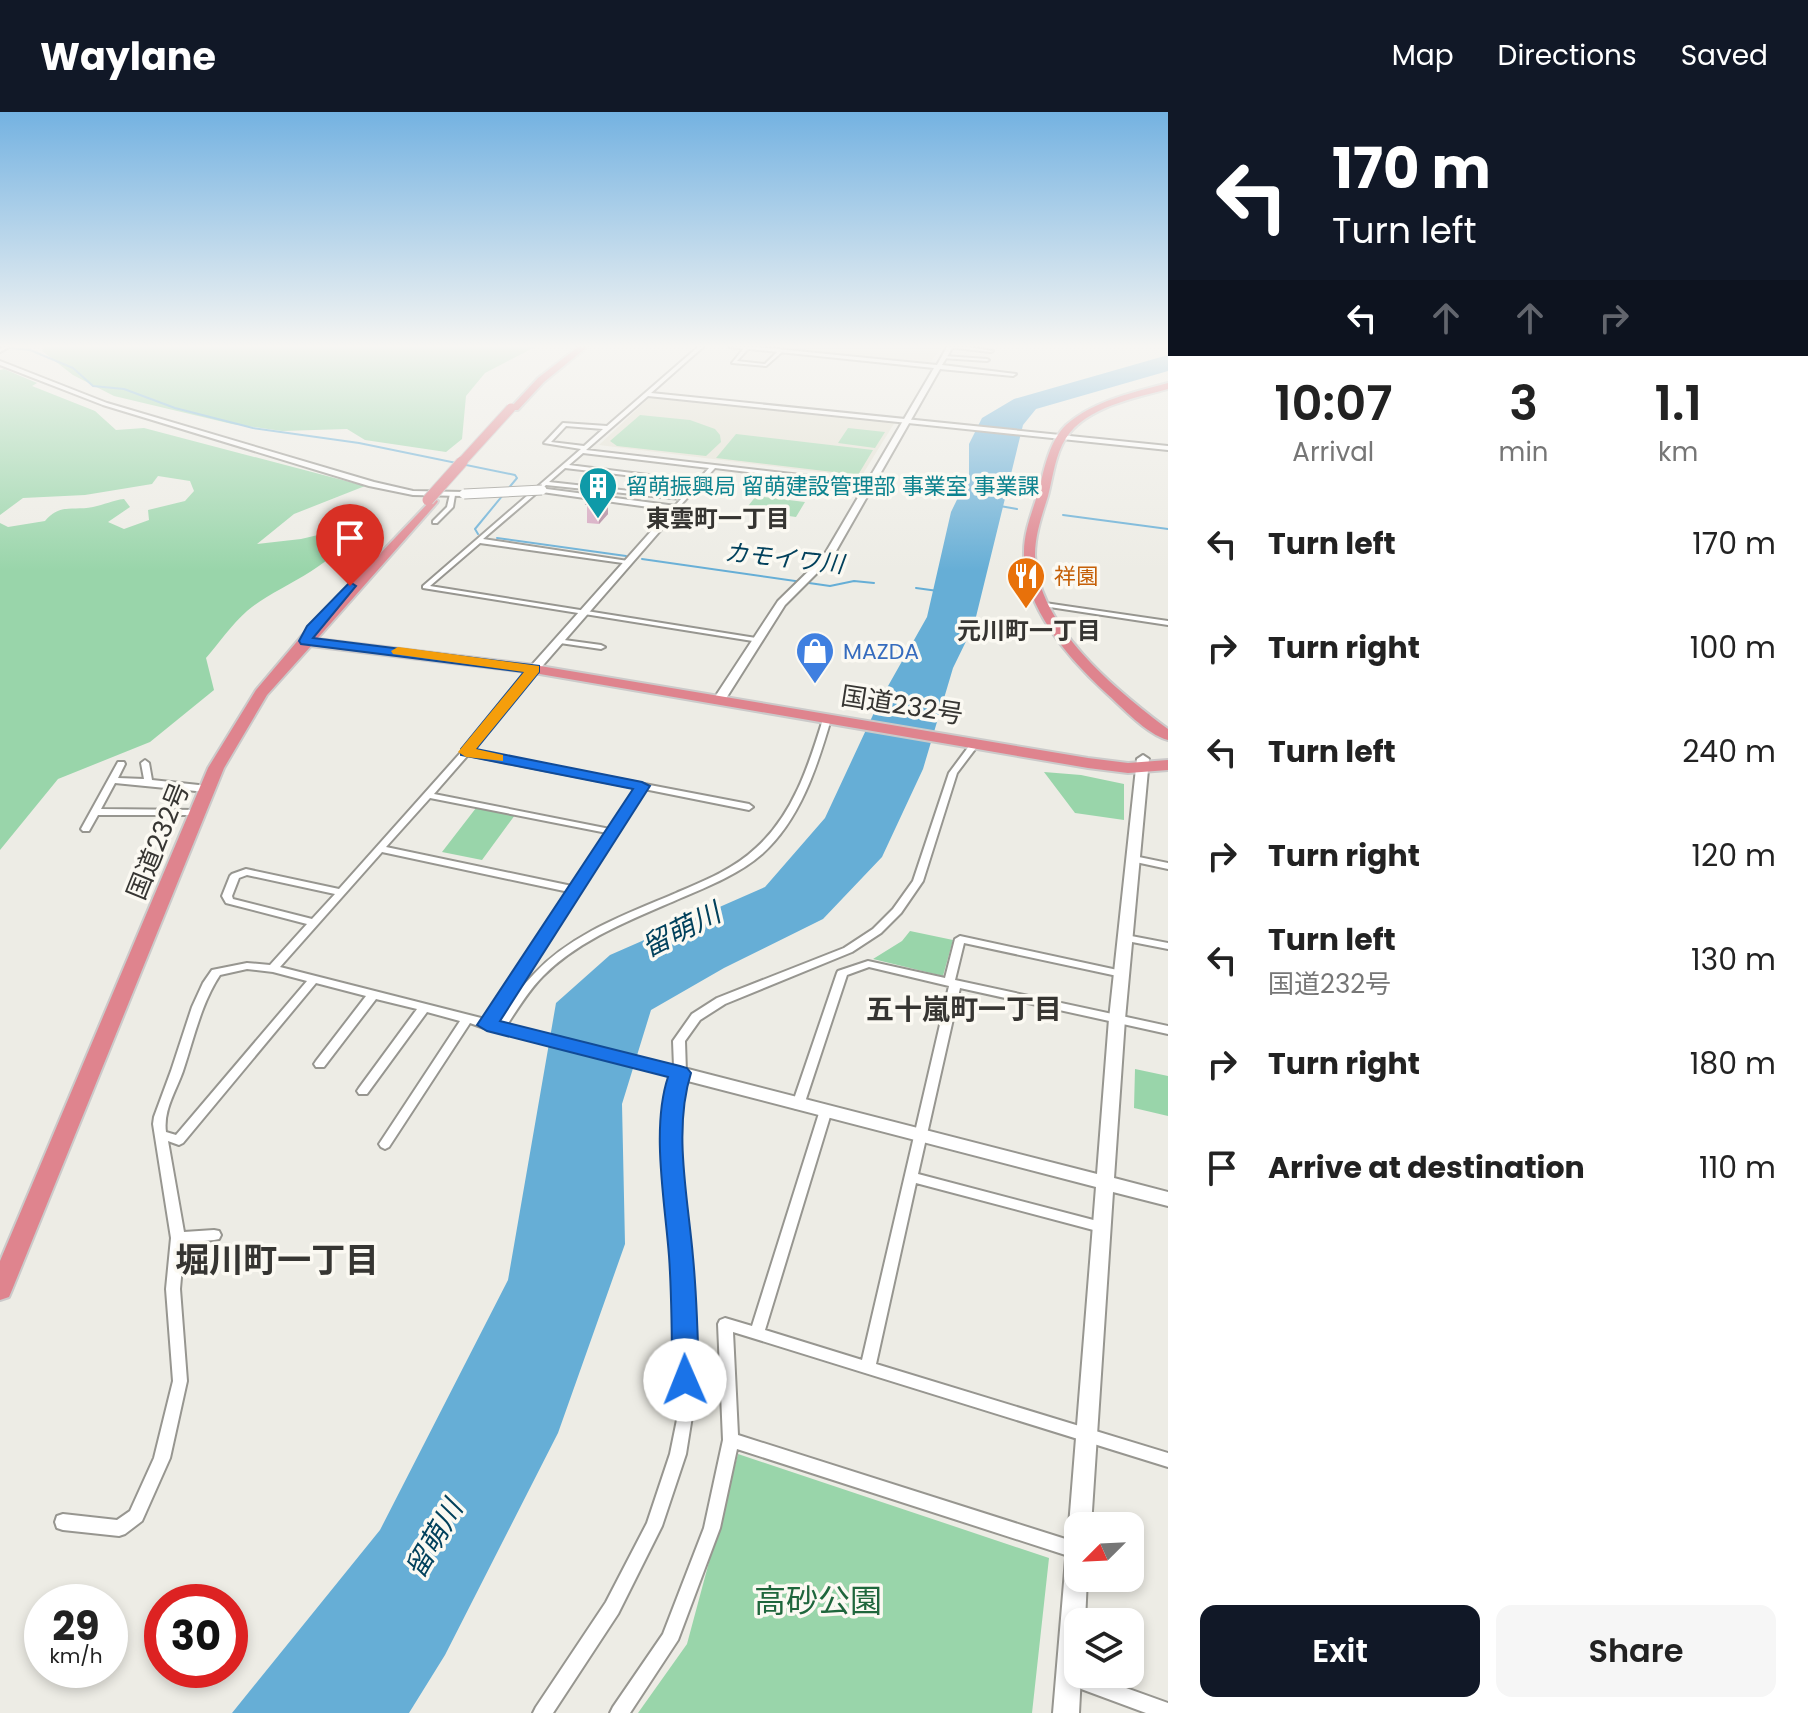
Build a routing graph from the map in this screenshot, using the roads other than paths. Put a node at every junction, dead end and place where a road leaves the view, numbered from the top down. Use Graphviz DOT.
graph roads {
  1 [pos="907,421"];
  2 [pos="165,422"];
  3 [pos="501,422"];
  4 [pos="614,422"];
  5 [pos="913,422"];
  6 [pos="1090,422"];
  7 [pos="607,428"];
  8 [pos="1066,438"];
  9 [pos="1168,448"];
  10 [pos="584,450"];
  11 [pos="563,466"];
  12 [pos="713,467"];
  13 [pos="869,485"];
  14 [pos="542,487"];
  15 [pos="633,491"];
  16 [pos="452,495"];
  17 [pos="685,498"];
  18 [pos="676,508"];
  19 [pos="435,522"];
  20 [pos="481,541"];
  21 [pos="628,563"];
  22 [pos="1051,606"];
  23 [pos="583,614"];
  24 [pos="1168,623"];
  25 [pos="312,633"];
  26 [pos="756,640"];
  27 [pos="560,641"];
  28 [pos="601,647"];
  29 [pos="534,669"];
  30 [pos="721,696"];
  31 [pos="838,719"];
  32 [pos="1168,723"];
  33 [pos="1168,736"];
  34 [pos="958,737"];
  35 [pos="975,744"];
  36 [pos="466,752"];
  37 [pos="1168,756"];
  38 [pos="145,763"];
  39 [pos="1144,763"];
  40 [pos="121,764"];
  41 [pos="1168,765"];
  42 [pos="113,780"];
  43 [pos="148,780"];
  44 [pos="642,786"];
  45 [pos="208,789"];
  46 [pos="427,795"];
  47 [pos="749,807"];
  48 [pos="94,812"];
  49 [pos="198,813"];
  50 [pos="86,829"];
  51 [pos="613,832"];
  52 [pos="381,849"];
  53 [pos="1134,859"];
  54 [pos="1168,866"];
  55 [pos="575,890"];
  56 [pos="341,892"];
  57 [pos="314,923"];
  58 [pos="1126,938"];
  59 [pos="1168,946"];
  60 [pos="273,969"];
  61 [pos="1122,974"];
  62 [pos="314,979"];
  63 [pos="952,984"];
  64 [pos="373,995"];
  65 [pos="424,1008"];
  66 [pos="467,1019"];
  67 [pos="1117,1019"];
  68 [pos="497,1027"];
  69 [pos="1168,1030"];
  70 [pos="320,1064"];
  71 [pos="676,1072"];
  72 [pos="363,1091"];
  73 [pos="798,1105"];
  74 [pos="826,1110"];
  75 [pos="161,1135"];
  76 [pos="921,1135"];
  77 [pos="385,1144"];
  78 [pos="910,1177"];
  79 [pos="1104,1182"];
  80 [pos="1168,1199"];
  81 [pos="1101,1227"];
  82 [pos="214,1235"];
  83 [pos="178,1238"];
  84 [pos="0,1290"];
  85 [pos="757,1333"];
  86 [pos="868,1366"];
  87 [pos="1087,1436"];
  88 [pos="731,1440"];
  89 [pos="1168,1460"];
  90 [pos="1081,1512"];
  91 [pos="63,1522"];
  92 [pos="1064,1545"];
  93 [pos="1068,1688"];
  94 [pos="1100,1688"];
  95 [pos="1168,1712"];
  96 [pos="542,1713"];
  97 [pos="619,1713"];
  98 [pos="1066,1713"];
  1 -- 13 [label="street"];
  2 -- 16 [label="street"];
  3 -- 25 [label="highway, bridge"];
  4 -- 7 [label="street"];
  5 -- 8 [label="street"];
  6 -- 8 [label="highway"];
  7 -- 10 [label="street"];
  7 -- 10 [label="street"];
  8 -- 9 [label="street"];
  8 -- 22 [label="highway"];
  10 -- 11 [label="street"];
  10 -- 12 [label="street"];
  11 -- 14 [label="street"];
  11 -- 15 [label="street"];
  12 -- 13 [label="street"];
  12 -- 17 [label="street"];
  13 -- 26 [label="street"];
  14 -- 15 [label="street"];
  14 -- 16 [label="street, bridge"];
  14 -- 18 [label="street"];
  14 -- 20 [label="street"];
  15 -- 17 [label="street"];
  16 -- 19 [label="street"];
  17 -- 18 [label="street"];
  18 -- 21 [label="street"];
  20 -- 21 [label="street"];
  20 -- 23 [label="street"];
  21 -- 23 [label="street"];
  22 -- 24 [label="street"];
  22 -- 32 [label="highway"];
  22 -- 33 [label="highway"];
  23 -- 26 [label="street"];
  23 -- 27 [label="street"];
  25 -- 29 [label="highway, 国道232号"];
  25 -- 45 [label="highway, 国道232号"];
  26 -- 30 [label="street"];
  27 -- 28 [label="street"];
  27 -- 29 [label="street"];
  29 -- 30 [label="highway, 国道232号"];
  29 -- 36 [label="street"];
  30 -- 31 [label="highway, 国道232号"];
  31 -- 34 [label="highway, 国道232号"];
  31 -- 68 [label="street"];
  34 -- 35 [label="highway, 国道232号"];
  34 -- 39 [label="highway, 国道232号"];
  35 -- 39 [label="highway, 国道232号"];
  35 -- 71 [label="street"];
  36 -- 44 [label="street"];
  36 -- 46 [label="street"];
  37 -- 39 [label="highway, 国道232号"];
  38 -- 43 [label="street"];
  39 -- 41 [label="highway, 国道232号"];
  39 -- 53 [label="street"];
  40 -- 42 [label="street"];
  42 -- 43 [label="street"];
  42 -- 48 [label="street"];
  43 -- 45 [label="street"];
  44 -- 47 [label="street"];
  44 -- 51 [label="street"];
  45 -- 49 [label="highway, 国道232号"];
  46 -- 51 [label="street"];
  46 -- 52 [label="street"];
  48 -- 49 [label="street"];
  48 -- 50 [label="street"];
  49 -- 84 [label="highway, 国道232号"];
  51 -- 55 [label="street"];
  52 -- 55 [label="street"];
  52 -- 56 [label="street"];
  53 -- 54 [label="street"];
  53 -- 58 [label="street"];
  55 -- 68 [label="street"];
  56 -- 57 [label="street"];
  56 -- 57 [label="street"];
  57 -- 60 [label="street"];
  58 -- 59 [label="street"];
  58 -- 61 [label="street"];
  60 -- 62 [label="street"];
  60 -- 75 [label="street"];
  61 -- 63 [label="street"];
  61 -- 67 [label="street"];
  62 -- 64 [label="street"];
  62 -- 75 [label="street"];
  63 -- 67 [label="street"];
  63 -- 73 [label="street"];
  63 -- 76 [label="street"];
  64 -- 65 [label="street"];
  64 -- 70 [label="street"];
  65 -- 66 [label="street"];
  65 -- 72 [label="street"];
  66 -- 68 [label="street"];
  66 -- 77 [label="street"];
  67 -- 69 [label="street"];
  67 -- 79 [label="street"];
  68 -- 71 [label="street"];
  71 -- 73 [label="street"];
  71 -- 96 [label="street"];
  73 -- 74 [label="street"];
  74 -- 76 [label="street"];
  74 -- 85 [label="street"];
  75 -- 83 [label="street"];
  76 -- 78 [label="street"];
  76 -- 79 [label="street"];
  78 -- 81 [label="street"];
  78 -- 86 [label="street"];
  79 -- 80 [label="street"];
  79 -- 81 [label="street"];
  81 -- 87 [label="street"];
  82 -- 83 [label="street"];
  83 -- 91 [label="street"];
  85 -- 86 [label="street"];
  85 -- 88 [label="street"];
  86 -- 87 [label="street"];
  87 -- 89 [label="street"];
  87 -- 90 [label="street"];
  88 -- 92 [label="street"];
  88 -- 97 [label="street"];
  93 -- 98 [label="street"];
  94 -- 95 [label="street"];
}
